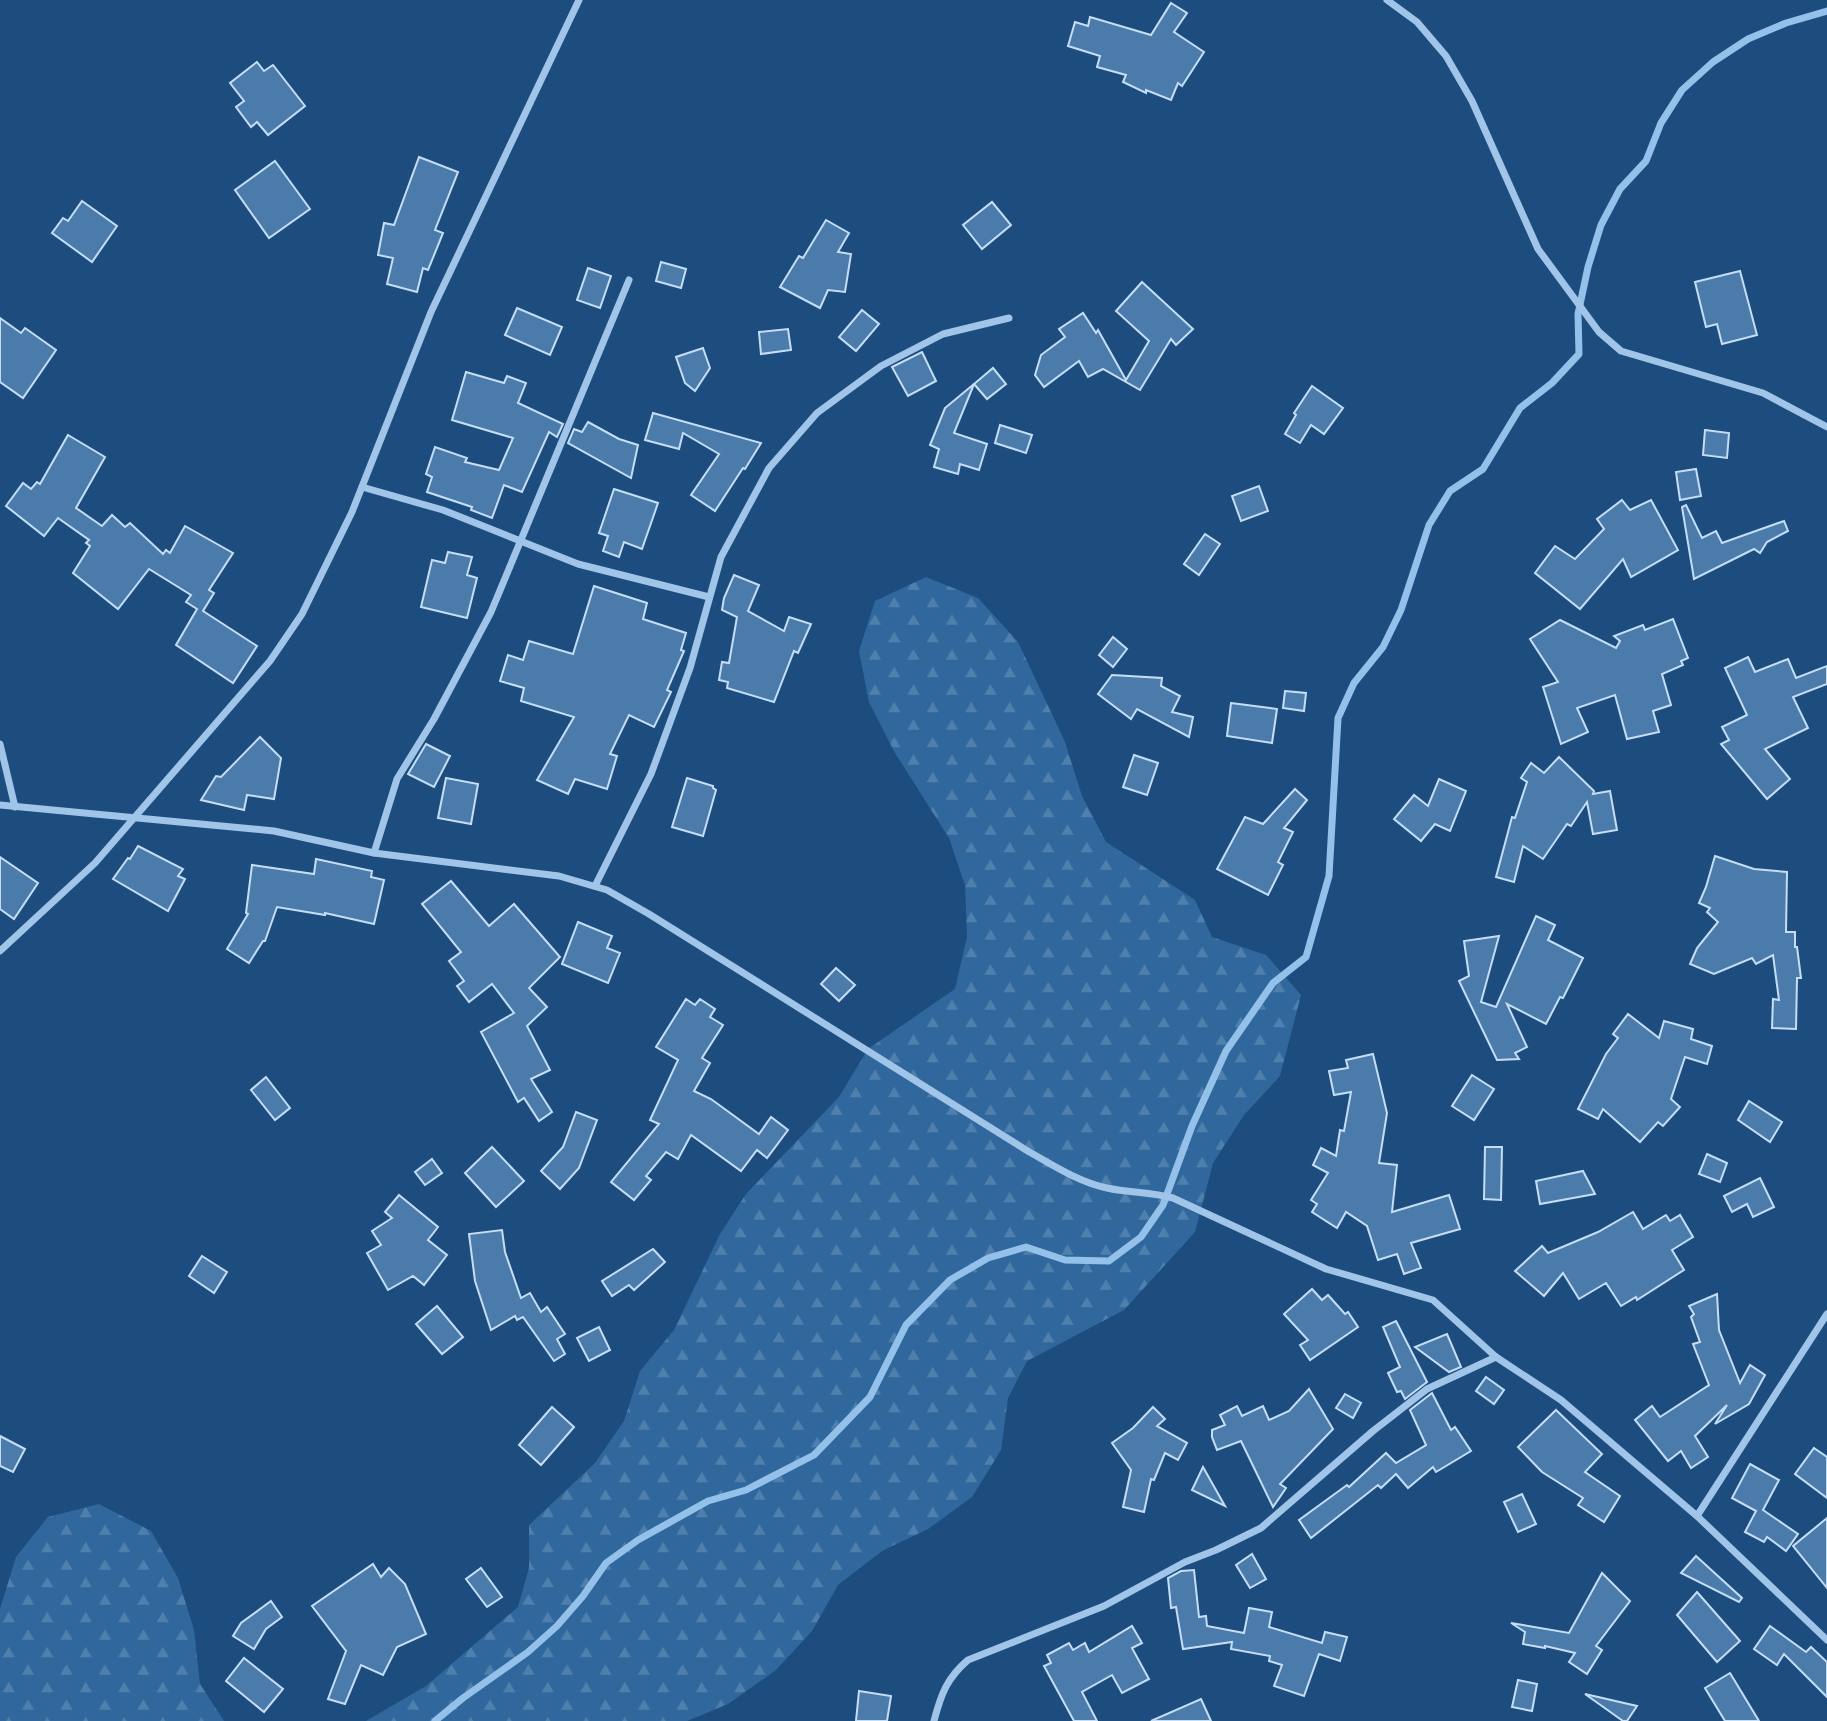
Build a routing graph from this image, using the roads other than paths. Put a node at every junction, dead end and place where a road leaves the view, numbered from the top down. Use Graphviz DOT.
graph roads {
  1 [pos="579,0"];
  2 [pos="1387,0"];
  3 [pos="629,280"];
  4 [pos="1009,318"];
  5 [pos="1827,427"];
  6 [pos="362,486"];
  7 [pos="521,540"];
  8 [pos="709,597"];
  9 [pos="0,744"];
  10 [pos="0,805"];
  11 [pos="15,807"];
  12 [pos="132,819"];
  13 [pos="374,853"];
  14 [pos="594,886"];
  15 [pos="0,951"];
  16 [pos="1827,1314"];
  17 [pos="1496,1357"];
  18 [pos="1697,1516"];
  19 [pos="1827,1640"];
  20 [pos="934,1721"];
  1 -- 6 [label="street"];
  2 -- 5 [label="street"];
  3 -- 7 [label="street"];
  4 -- 8 [label="street"];
  6 -- 7 [label="street"];
  6 -- 12 [label="street"];
  7 -- 8 [label="street"];
  7 -- 13 [label="street"];
  8 -- 14 [label="street"];
  9 -- 11 [label="street"];
  10 -- 11 [label="street"];
  11 -- 12 [label="street"];
  12 -- 13 [label="street"];
  12 -- 15 [label="street"];
  13 -- 14 [label="street"];
  14 -- 17 [label="street"];
  16 -- 18 [label="street"];
  17 -- 18 [label="street"];
  17 -- 20 [label="street"];
  18 -- 19 [label="street"];
}
